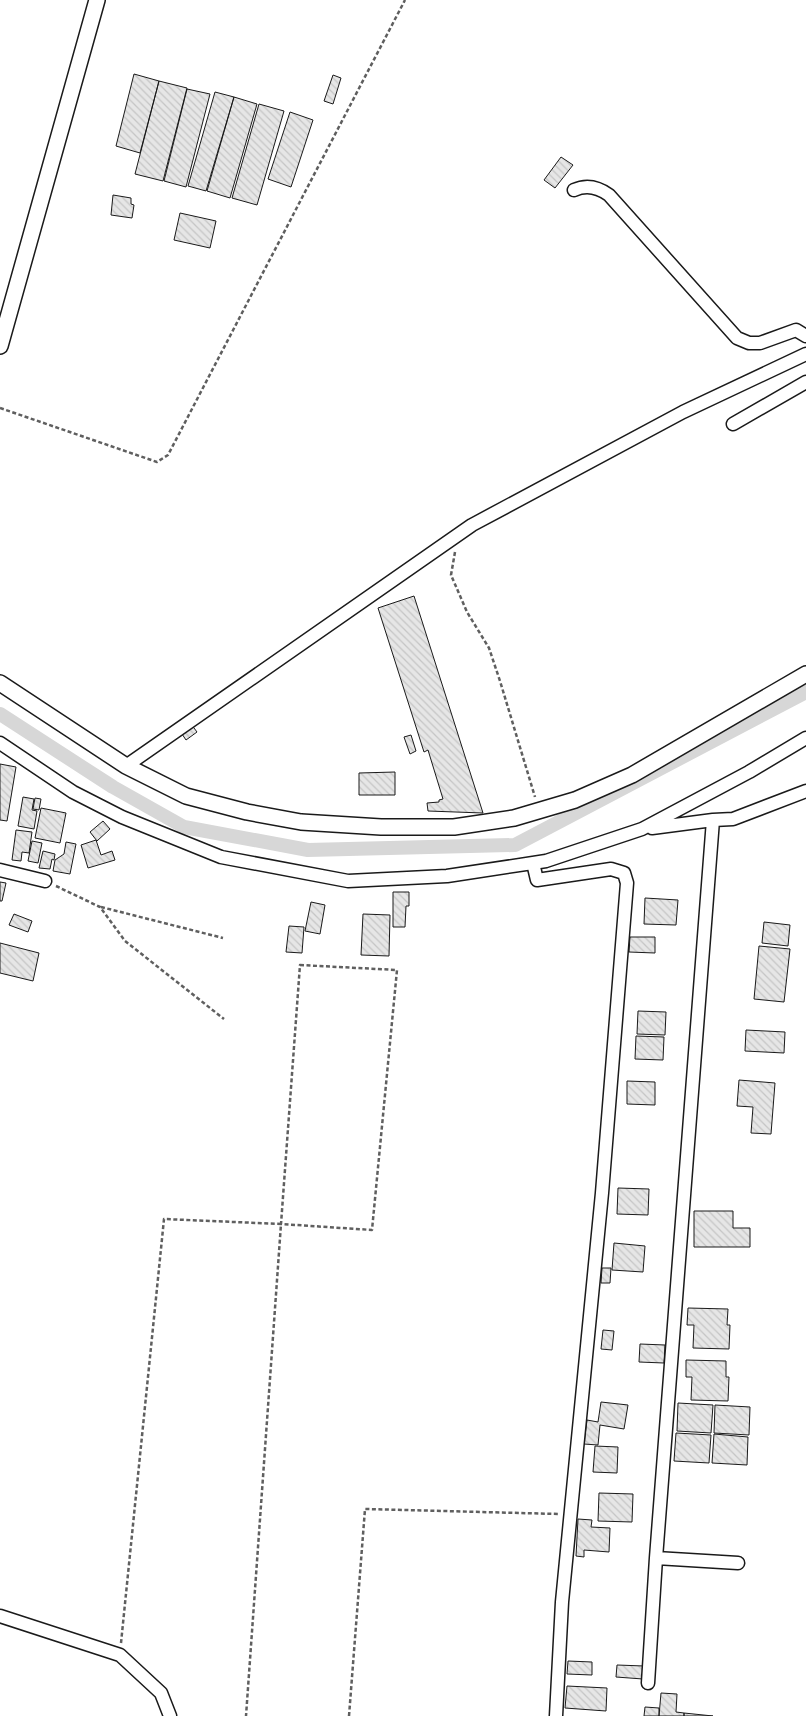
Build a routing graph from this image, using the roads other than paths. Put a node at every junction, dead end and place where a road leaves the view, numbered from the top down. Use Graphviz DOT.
graph roads {
  1 [pos="97,0"];
  2 [pos="574,190"];
  3 [pos="806,336"];
  4 [pos="0,346"];
  5 [pos="806,354"];
  6 [pos="806,382"];
  7 [pos="733,424"];
  8 [pos="806,674"];
  9 [pos="0,683"];
  10 [pos="806,738"];
  11 [pos="0,743"];
  12 [pos="126,766"];
  13 [pos="806,791"];
  14 [pos="713,820"];
  15 [pos="642,830"];
  16 [pos="534,863"];
  17 [pos="0,870"];
  18 [pos="45,881"];
  19 [pos="656,1558"];
  20 [pos="738,1563"];
  21 [pos="0,1616"];
  22 [pos="648,1682"];
  23 [pos="170,1716"];
  24 [pos="556,1716"];
  1 -- 4 [label="street"];
  2 -- 3 [label="street"];
  5 -- 12 [label="street"];
  6 -- 7 [label="street"];
  8 -- 12 [label="street"];
  9 -- 12 [label="street"];
  10 -- 15 [label="street"];
  11 -- 16 [label="street"];
  13 -- 14 [label="street"];
  14 -- 15 [label="street"];
  14 -- 19 [label="street"];
  15 -- 16 [label="street"];
  16 -- 24 [label="street"];
  17 -- 18 [label="street"];
  19 -- 20 [label="street"];
  19 -- 22 [label="street"];
  21 -- 23 [label="street"];
}
